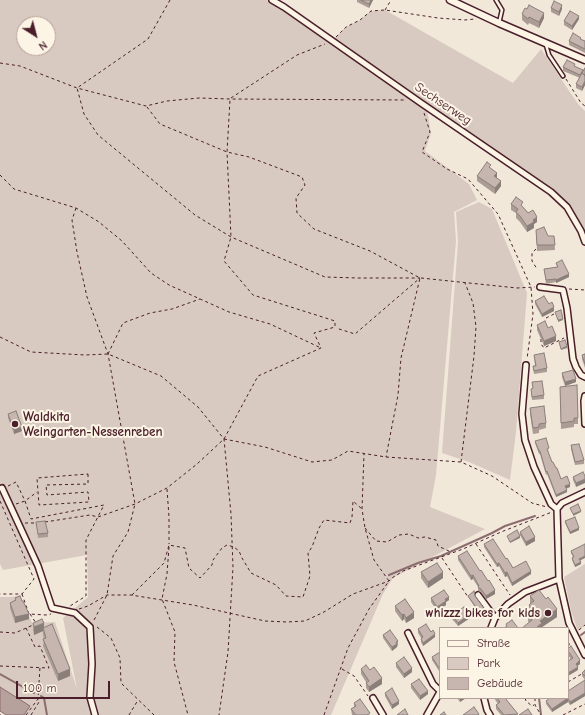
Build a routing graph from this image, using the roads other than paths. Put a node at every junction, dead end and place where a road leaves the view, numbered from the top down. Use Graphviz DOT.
graph roads {
  1 [pos="272,0"];
  2 [pos="450,0"];
  3 [pos="496,0"];
  4 [pos="499,23"];
  5 [pos="545,43"];
  6 [pos="585,60"];
  7 [pos="563,76"];
  8 [pos="585,242"];
  9 [pos="540,287"];
  10 [pos="526,365"];
  11 [pos="585,377"];
  12 [pos="585,396"];
  13 [pos="585,424"];
  14 [pos="2,488"];
  15 [pos="585,492"];
  16 [pos="557,509"];
  17 [pos="558,579"];
  18 [pos="475,594"];
  19 [pos="495,618"];
  20 [pos="491,627"];
  21 [pos="408,634"];
  22 [pos="585,655"];
  23 [pos="439,690"];
  24 [pos="439,693"];
  25 [pos="373,698"];
  26 [pos="484,699"];
  27 [pos="95,715"];
  28 [pos="384,715"];
  29 [pos="427,715"];
  30 [pos="490,715"];
  1 -- 8 [label="street, Sechserweg"];
  2 -- 4 [label="street"];
  3 -- 4 [label="lane"];
  4 -- 5 [label="street"];
  5 -- 6 [label="street"];
  5 -- 7 [label="lane"];
  9 -- 11 [label="street"];
  10 -- 16 [label="street"];
  12 -- 13 [label="street"];
  14 -- 27 [label="street"];
  15 -- 16 [label="street"];
  16 -- 17 [label="street"];
  17 -- 19 [label="street"];
  17 -- 22 [label="street"];
  18 -- 19 [label="street"];
  19 -- 20 [label="street"];
  21 -- 23 [label="street"];
  24 -- 29 [label="street"];
  25 -- 28 [label="street"];
  26 -- 30 [label="street"];
}
